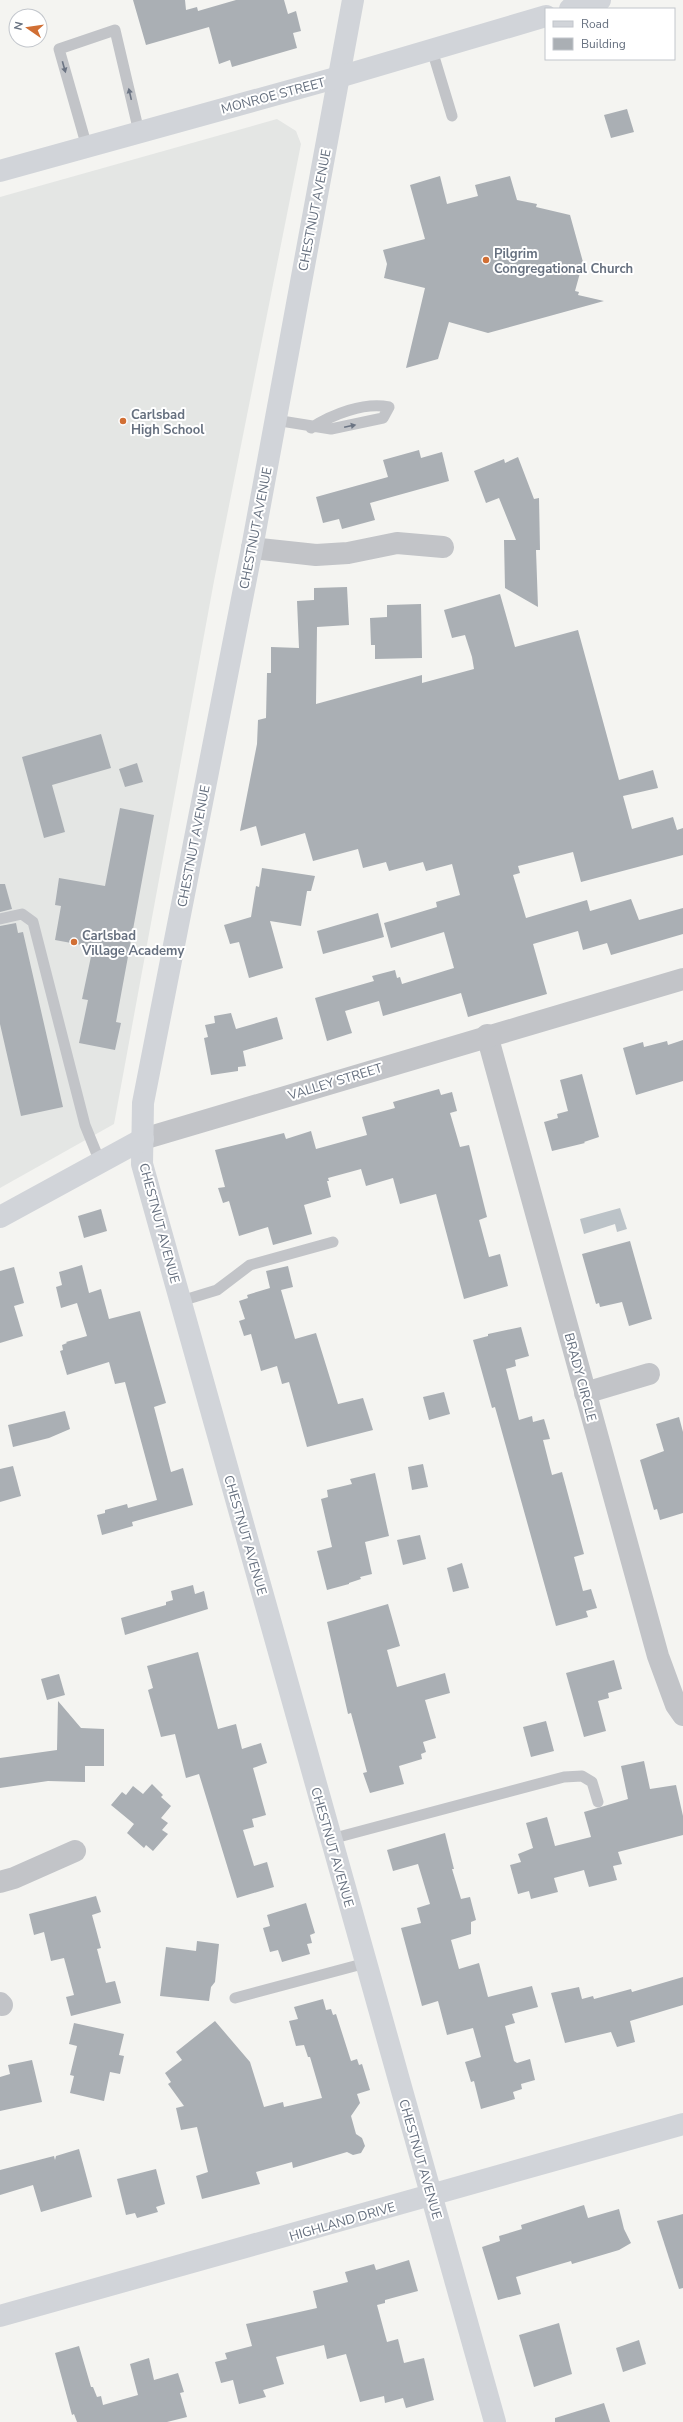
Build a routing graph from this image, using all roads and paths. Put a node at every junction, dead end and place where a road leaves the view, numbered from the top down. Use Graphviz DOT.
graph roads {
  1 [pos="353,0"];
  2 [pos="600,0"];
  3 [pos="573,8"];
  4 [pos="545,16"];
  5 [pos="432,50"];
  6 [pos="339,77"];
  7 [pos="452,116"];
  8 [pos="139,132"];
  9 [pos="87,147"];
  10 [pos="0,171"];
  11 [pos="275,420"];
  12 [pos="311,428"];
  13 [pos="443,547"];
  14 [pos="252,548"];
  15 [pos="0,919"];
  16 [pos="683,979"];
  17 [pos="487,1035"];
  18 [pos="143,1139"];
  19 [pos="100,1162"];
  20 [pos="0,1217"];
  21 [pos="333,1242"];
  22 [pos="181,1301"];
  23 [pos="650,1374"];
  24 [pos="585,1393"];
  25 [pos="683,1715"];
  26 [pos="598,1802"];
  27 [pos="331,1839"];
  28 [pos="75,1851"];
  29 [pos="0,1882"];
  30 [pos="366,1962"];
  31 [pos="235,1998"];
  32 [pos="683,2124"];
  33 [pos="431,2196"];
  34 [pos="0,2316"];
  35 [pos="495,2422"];
  1 -- 6 [label="main road, CHESTNUT AVENUE"];
  2 -- 3 [label="main road"];
  4 -- 5 [label="main road, MONROE STREET"];
  5 -- 6 [label="main road, MONROE STREET"];
  5 -- 7 [label="lane"];
  6 -- 8 [label="main road, MONROE STREET"];
  6 -- 11 [label="main road, CHESTNUT AVENUE"];
  8 -- 9 [label="main road, MONROE STREET"];
  8 -- 9 [label="lane, one-way"];
  9 -- 10 [label="main road, MONROE STREET"];
  11 -- 12 [label="lane"];
  11 -- 14 [label="main road, CHESTNUT AVENUE"];
  12 -- 12 [label="lane, one-way"];
  13 -- 14 [label="street"];
  14 -- 18 [label="main road, CHESTNUT AVENUE"];
  15 -- 19 [label="lane"];
  16 -- 17 [label="street, VALLEY STREET"];
  17 -- 18 [label="street, VALLEY STREET"];
  17 -- 24 [label="street, BRADY CIRCLE"];
  18 -- 19 [label="main road, VALLEY STREET"];
  18 -- 22 [label="main road, CHESTNUT AVENUE"];
  19 -- 20 [label="main road, VALLEY STREET"];
  21 -- 22 [label="lane"];
  22 -- 27 [label="main road, CHESTNUT AVENUE"];
  23 -- 24 [label="street"];
  24 -- 25 [label="street, BRADY CIRCLE"];
  26 -- 27 [label="lane"];
  27 -- 30 [label="main road, CHESTNUT AVENUE"];
  28 -- 29 [label="street"];
  30 -- 31 [label="lane"];
  30 -- 33 [label="main road, CHESTNUT AVENUE"];
  32 -- 33 [label="main road, HIGHLAND DRIVE"];
  33 -- 34 [label="main road, HIGHLAND DRIVE"];
  33 -- 35 [label="main road, CHESTNUT AVENUE"];
}
